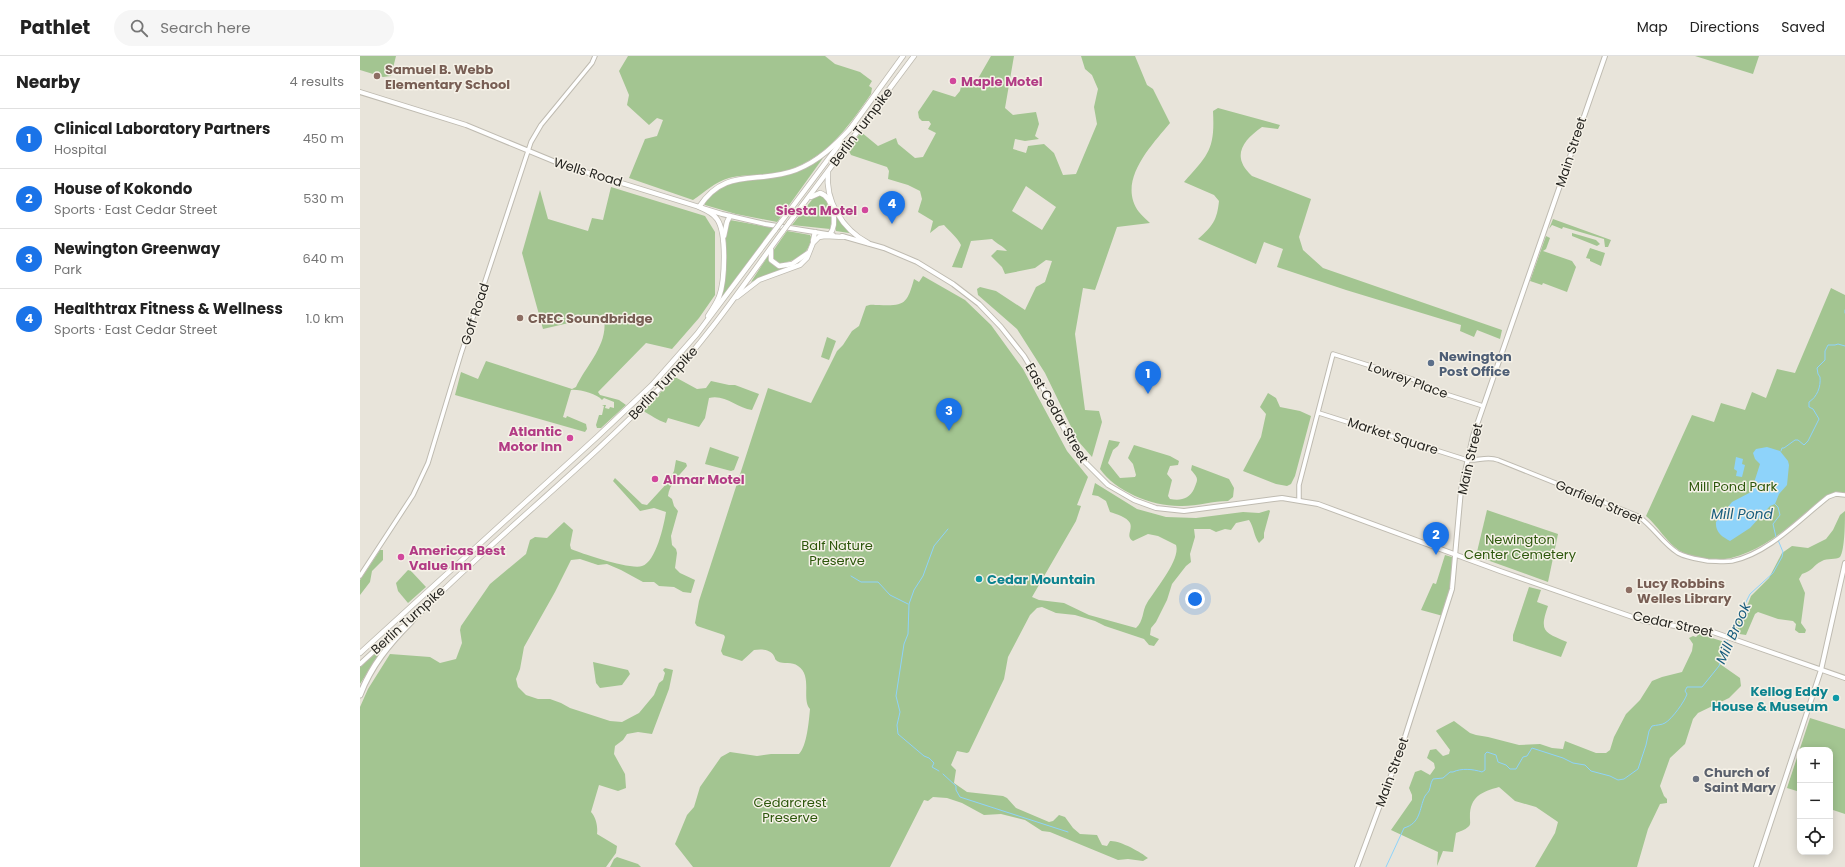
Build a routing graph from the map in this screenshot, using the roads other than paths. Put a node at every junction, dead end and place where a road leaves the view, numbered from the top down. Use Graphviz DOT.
graph roads {
  1 [pos="596,56"];
  2 [pos="903,56"];
  3 [pos="914,56"];
  4 [pos="1604,56"];
  5 [pos="360,92"];
  6 [pos="852,128"];
  7 [pos="528,150"];
  8 [pos="828,172"];
  9 [pos="805,202"];
  10 [pos="831,202"];
  11 [pos="699,207"];
  12 [pos="730,216"];
  13 [pos="815,232"];
  14 [pos="822,233"];
  15 [pos="830,234"];
  16 [pos="844,237"];
  17 [pos="723,243"];
  18 [pos="813,243"];
  19 [pos="868,243"];
  20 [pos="773,245"];
  21 [pos="808,253"];
  22 [pos="725,309"];
  23 [pos="683,352"];
  24 [pos="1483,406"];
  25 [pos="1319,413"];
  26 [pos="602,433"];
  27 [pos="611,436"];
  28 [pos="1467,460"];
  29 [pos="1845,495"];
  30 [pos="1300,500"];
  31 [pos="509,518"];
  32 [pos="515,524"];
  33 [pos="1456,554"];
  34 [pos="1845,563"];
  35 [pos="360,576"];
  36 [pos="411,622"];
  37 [pos="360,653"];
  38 [pos="360,664"];
  39 [pos="1820,670"];
  40 [pos="1845,678"];
  41 [pos="360,695"];
  42 [pos="1357,867"];
  43 [pos="1756,867"];
  1 -- 7 [label="street, Goff Road"];
  2 -- 6 [label="highway, Berlin Turnpike"];
  3 -- 8 [label="highway, Berlin Turnpike"];
  4 -- 24 [label="main road, Main Street"];
  5 -- 7 [label="main road, Wells Road"];
  6 -- 11 [label="highway"];
  6 -- 23 [label="highway, Berlin Turnpike, bridge"];
  7 -- 11 [label="main road, Wells Road"];
  7 -- 35 [label="street, Goff Road"];
  8 -- 9 [label="highway, Berlin Turnpike"];
  8 -- 10 [label="highway"];
  9 -- 10 [label="highway"];
  9 -- 20 [label="highway, Berlin Turnpike, bridge"];
  10 -- 15 [label="highway"];
  10 -- 19 [label="highway"];
  11 -- 12 [label="main road, Wells Road"];
  11 -- 17 [label="highway"];
  12 -- 13 [label="main road, Wells Road"];
  12 -- 17 [label="highway"];
  13 -- 14 [label="main road, Wells Road"];
  13 -- 18 [label="highway"];
  14 -- 15 [label="main road, East Cedar Street"];
  15 -- 16 [label="main road, East Cedar Street"];
  16 -- 18 [label="highway"];
  16 -- 19 [label="main road, East Cedar Street"];
  17 -- 23 [label="highway"];
  18 -- 21 [label="highway"];
  19 -- 30 [label="main road, East Cedar Street"];
  20 -- 21 [label="highway"];
  20 -- 22 [label="highway, Berlin Turnpike"];
  21 -- 22 [label="highway"];
  22 -- 27 [label="highway, Berlin Turnpike"];
  23 -- 26 [label="highway, Berlin Turnpike"];
  24 -- 25 [label="street, Lowrey Place"];
  24 -- 28 [label="main road, Main Street"];
  25 -- 28 [label="street, Market Square"];
  25 -- 30 [label="street"];
  26 -- 27 [label="highway"];
  26 -- 31 [label="highway, Berlin Turnpike"];
  27 -- 32 [label="highway, Berlin Turnpike"];
  28 -- 29 [label="street, Garfield Street"];
  28 -- 33 [label="main road, Main Street"];
  30 -- 33 [label="main road, East Cedar Street"];
  31 -- 32 [label="highway"];
  31 -- 37 [label="highway, Berlin Turnpike"];
  32 -- 36 [label="highway, Berlin Turnpike"];
  33 -- 39 [label="main road, Cedar Street"];
  33 -- 42 [label="main road, Main Street"];
  34 -- 39 [label="main road"];
  36 -- 38 [label="main road, Berlin Turnpike"];
  36 -- 41 [label="highway"];
  39 -- 40 [label="main road, Cedar Street"];
  39 -- 43 [label="main road"];
}
